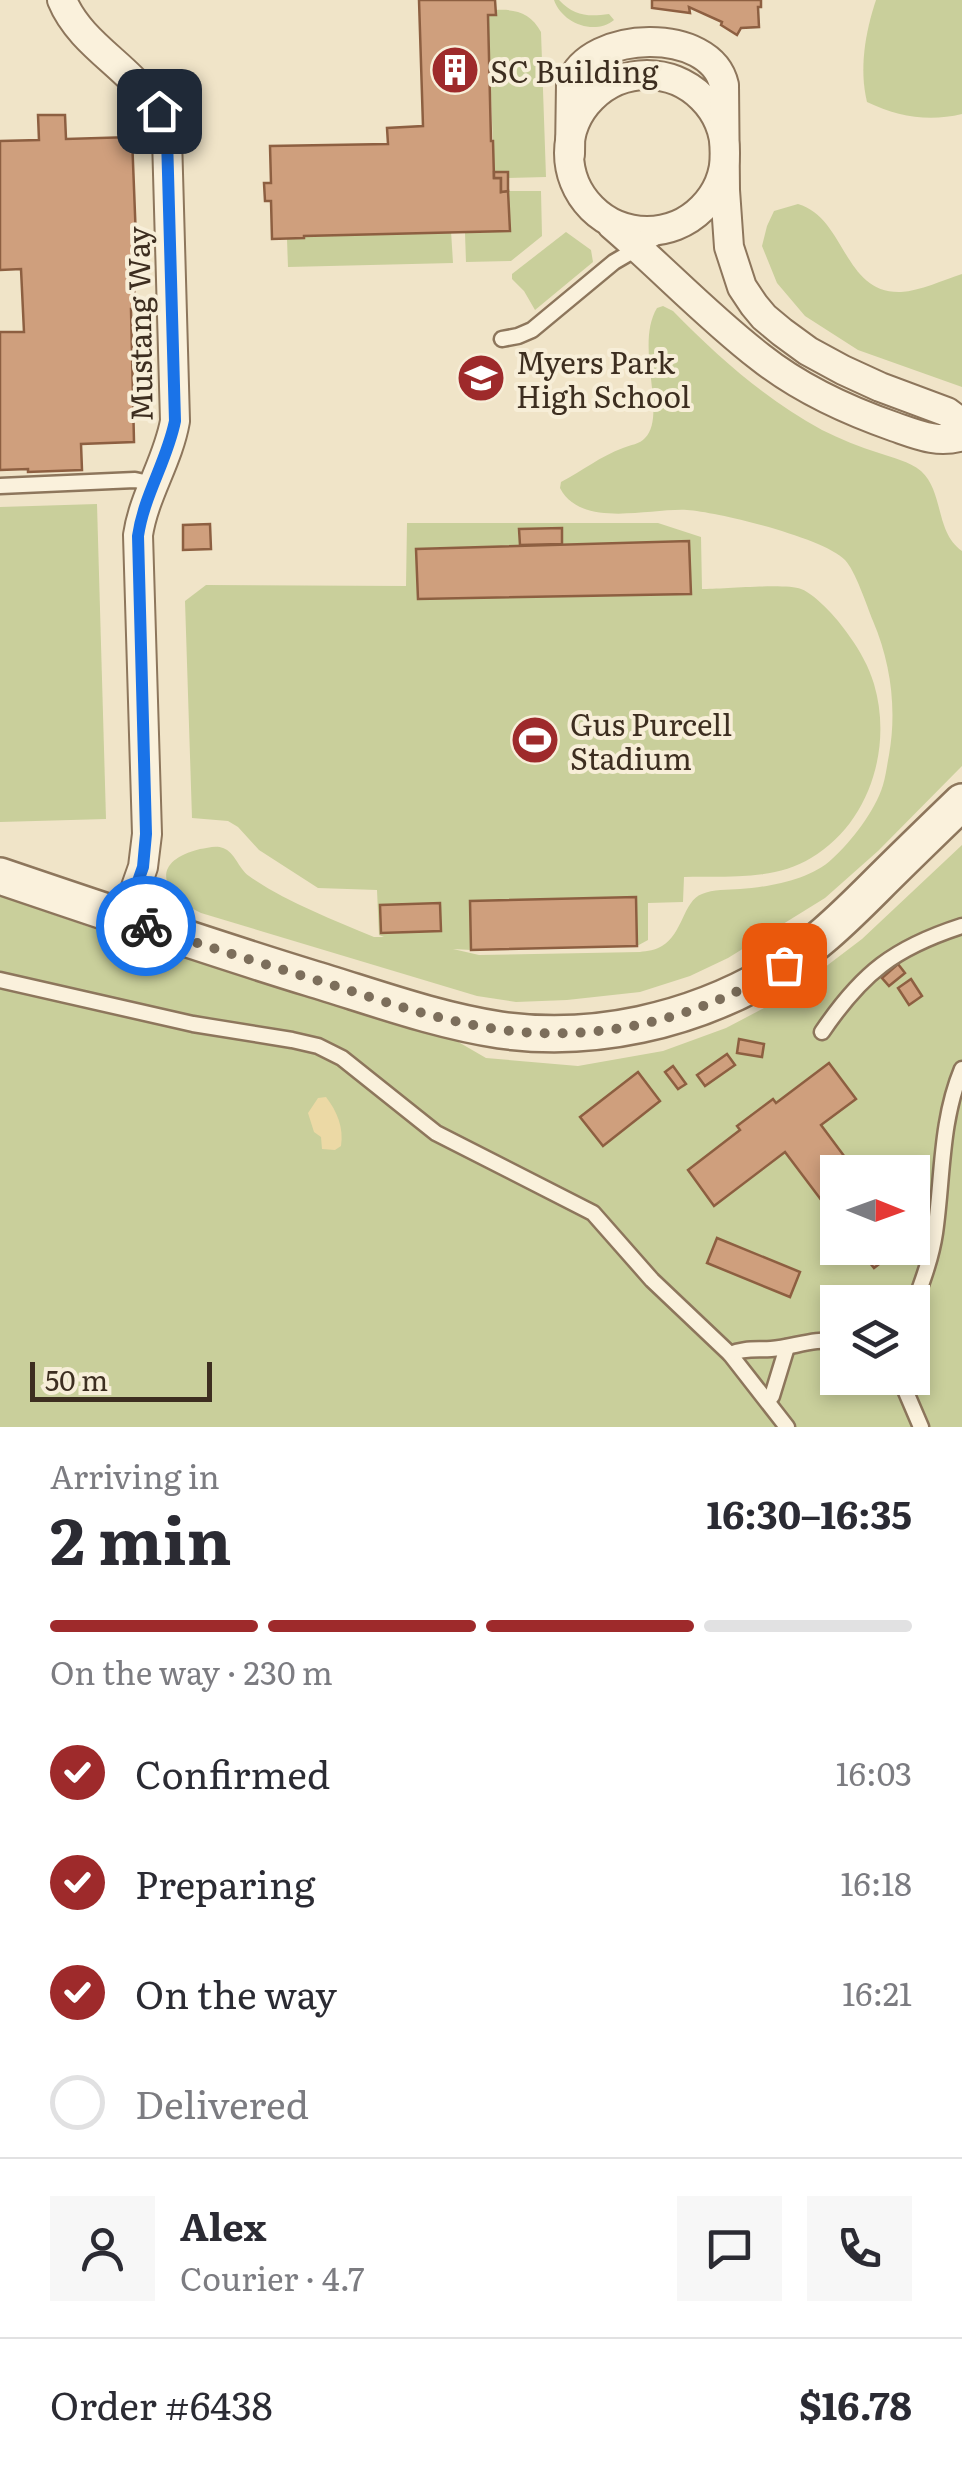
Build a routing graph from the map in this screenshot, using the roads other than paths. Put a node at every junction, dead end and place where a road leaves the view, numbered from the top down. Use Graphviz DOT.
graph roads {
  1 [pos="62,0"];
  2 [pos="726,149"];
  3 [pos="603,218"];
  4 [pos="674,227"];
  5 [pos="638,247"];
  6 [pos="502,339"];
  7 [pos="962,424"];
  8 [pos="962,436"];
  9 [pos="154,484"];
  10 [pos="0,486"];
  11 [pos="962,802"];
  12 [pos="0,876"];
  13 [pos="125,918"];
  14 [pos="962,926"];
  15 [pos="0,980"];
  16 [pos="822,1032"];
  17 [pos="962,1069"];
  18 [pos="920,1285"];
  19 [pos="820,1341"];
  20 [pos="787,1347"];
  21 [pos="730,1354"];
  22 [pos="907,1395"];
  23 [pos="768,1401"];
  24 [pos="787,1427"];
  25 [pos="921,1427"];
  1 -- 9 [label="street, Mustang Way"];
  2 -- 3 [label="street"];
  2 -- 4 [label="street"];
  2 -- 7 [label="street"];
  3 -- 4 [label="street"];
  3 -- 5 [label="street"];
  4 -- 5 [label="lane"];
  5 -- 6 [label="lane"];
  5 -- 8 [label="street"];
  9 -- 10 [label="lane"];
  9 -- 13 [label="street, Mustang Way"];
  11 -- 13 [label="street"];
  12 -- 13 [label="street"];
  14 -- 16 [label="lane"];
  15 -- 21 [label="lane"];
  17 -- 18 [label="lane"];
  19 -- 20 [label="lane"];
  20 -- 21 [label="lane"];
  20 -- 23 [label="lane"];
  21 -- 23 [label="lane"];
  22 -- 25 [label="lane"];
  23 -- 24 [label="lane"];
}
